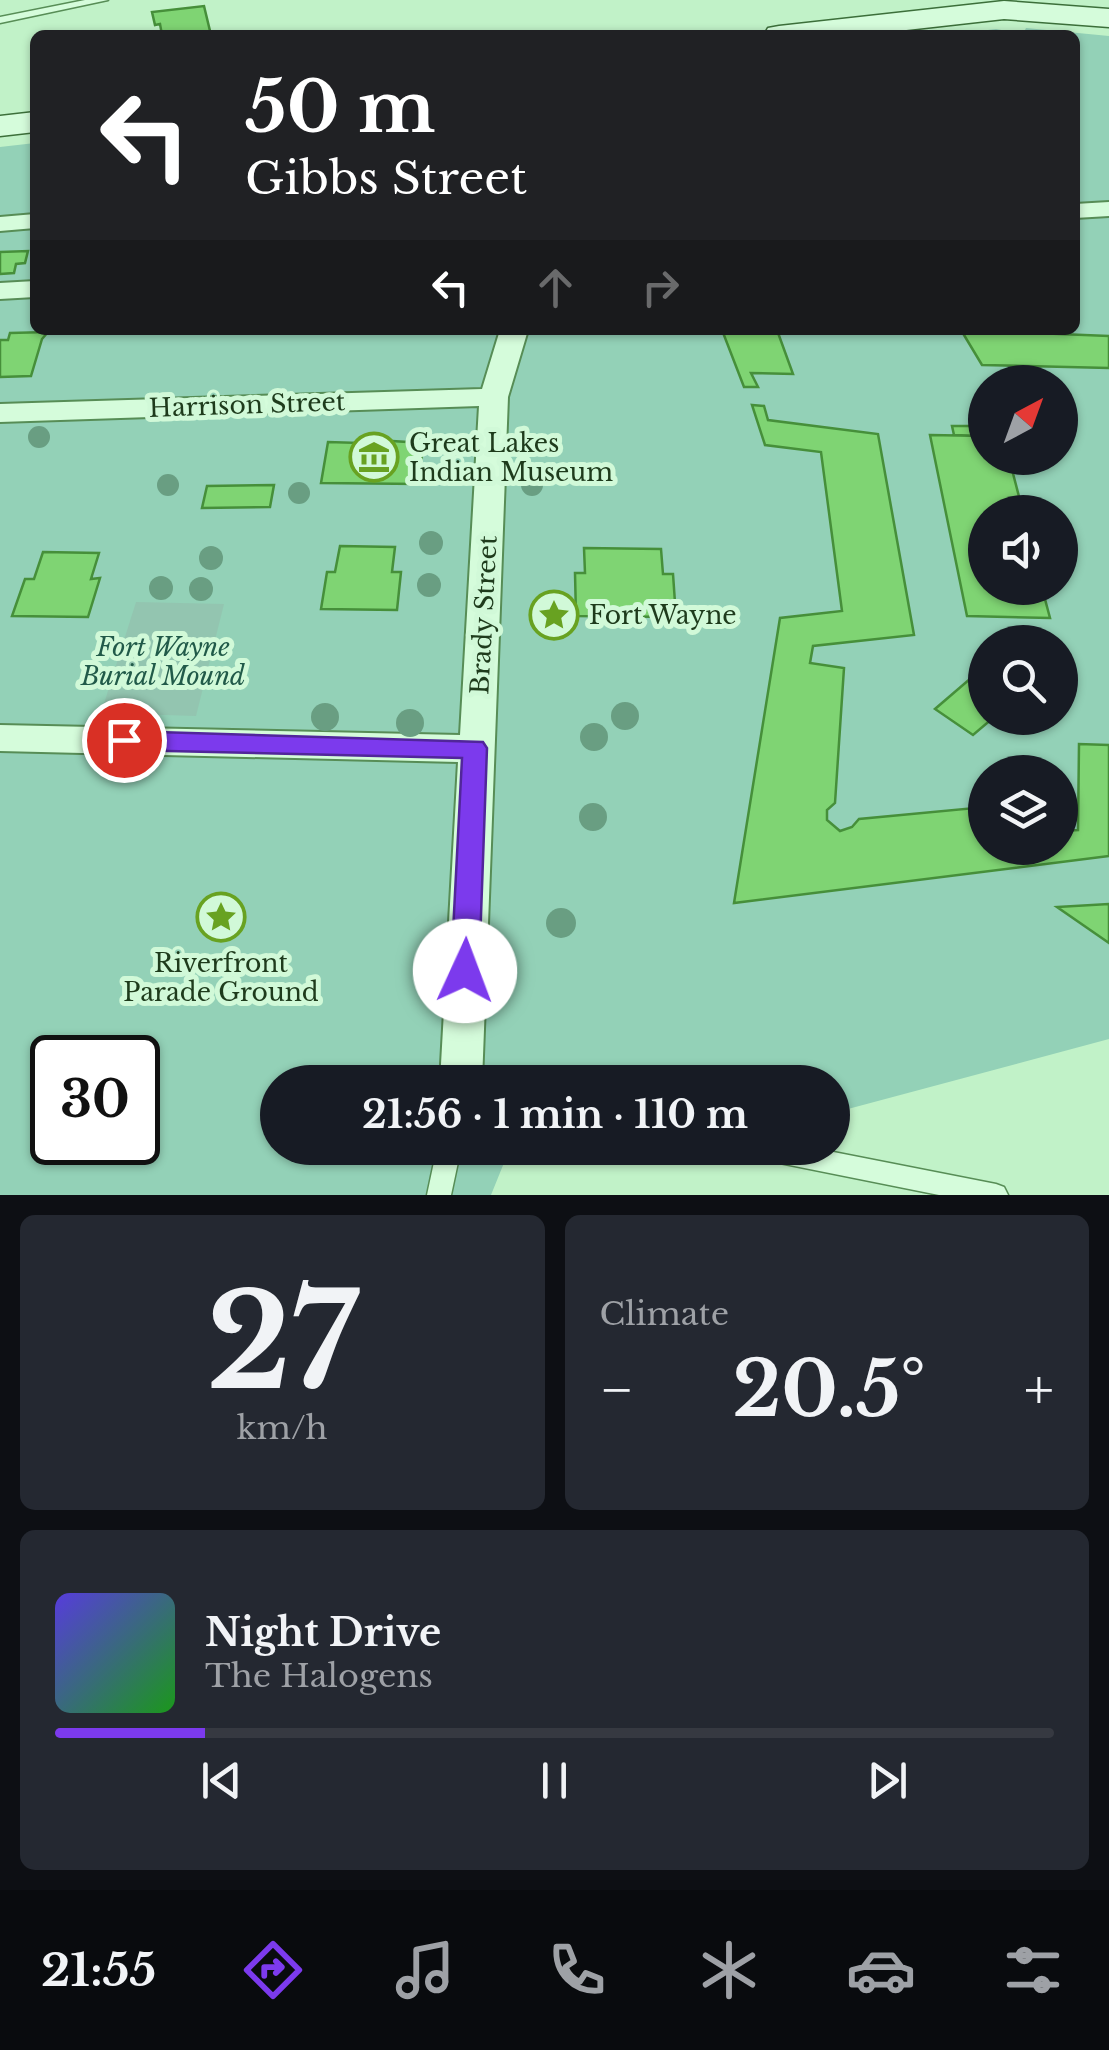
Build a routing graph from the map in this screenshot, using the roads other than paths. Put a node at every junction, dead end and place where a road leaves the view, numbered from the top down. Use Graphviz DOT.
graph roads {
  1 [pos="102,0"];
  2 [pos="1109,18"];
  3 [pos="0,20"];
  4 [pos="823,30"];
  5 [pos="30,123"];
  6 [pos="0,126"];
  7 [pos="1109,209"];
  8 [pos="1080,210"];
  9 [pos="30,221"];
  10 [pos="0,224"];
  11 [pos="30,289"];
  12 [pos="0,292"];
  13 [pos="513,335"];
  14 [pos="494,397"];
  15 [pos="0,413"];
  16 [pos="0,738"];
  17 [pos="474,748"];
  18 [pos="462,1065"];
  19 [pos="446,1165"];
  20 [pos="845,1165"];
  21 [pos="440,1195"];
  22 [pos="996,1195"];
  1 -- 3 [label="lane"];
  2 -- 4 [label="main road"];
  5 -- 6 [label="main road"];
  7 -- 8 [label="street"];
  9 -- 10 [label="street"];
  11 -- 12 [label="street"];
  13 -- 14 [label="street, Brady Street"];
  14 -- 15 [label="street, Harrison Street"];
  14 -- 17 [label="street, Brady Street"];
  16 -- 17 [label="street"];
  17 -- 18 [label="street, Brady Street"];
  19 -- 21 [label="lane"];
  20 -- 22 [label="lane"];
}
